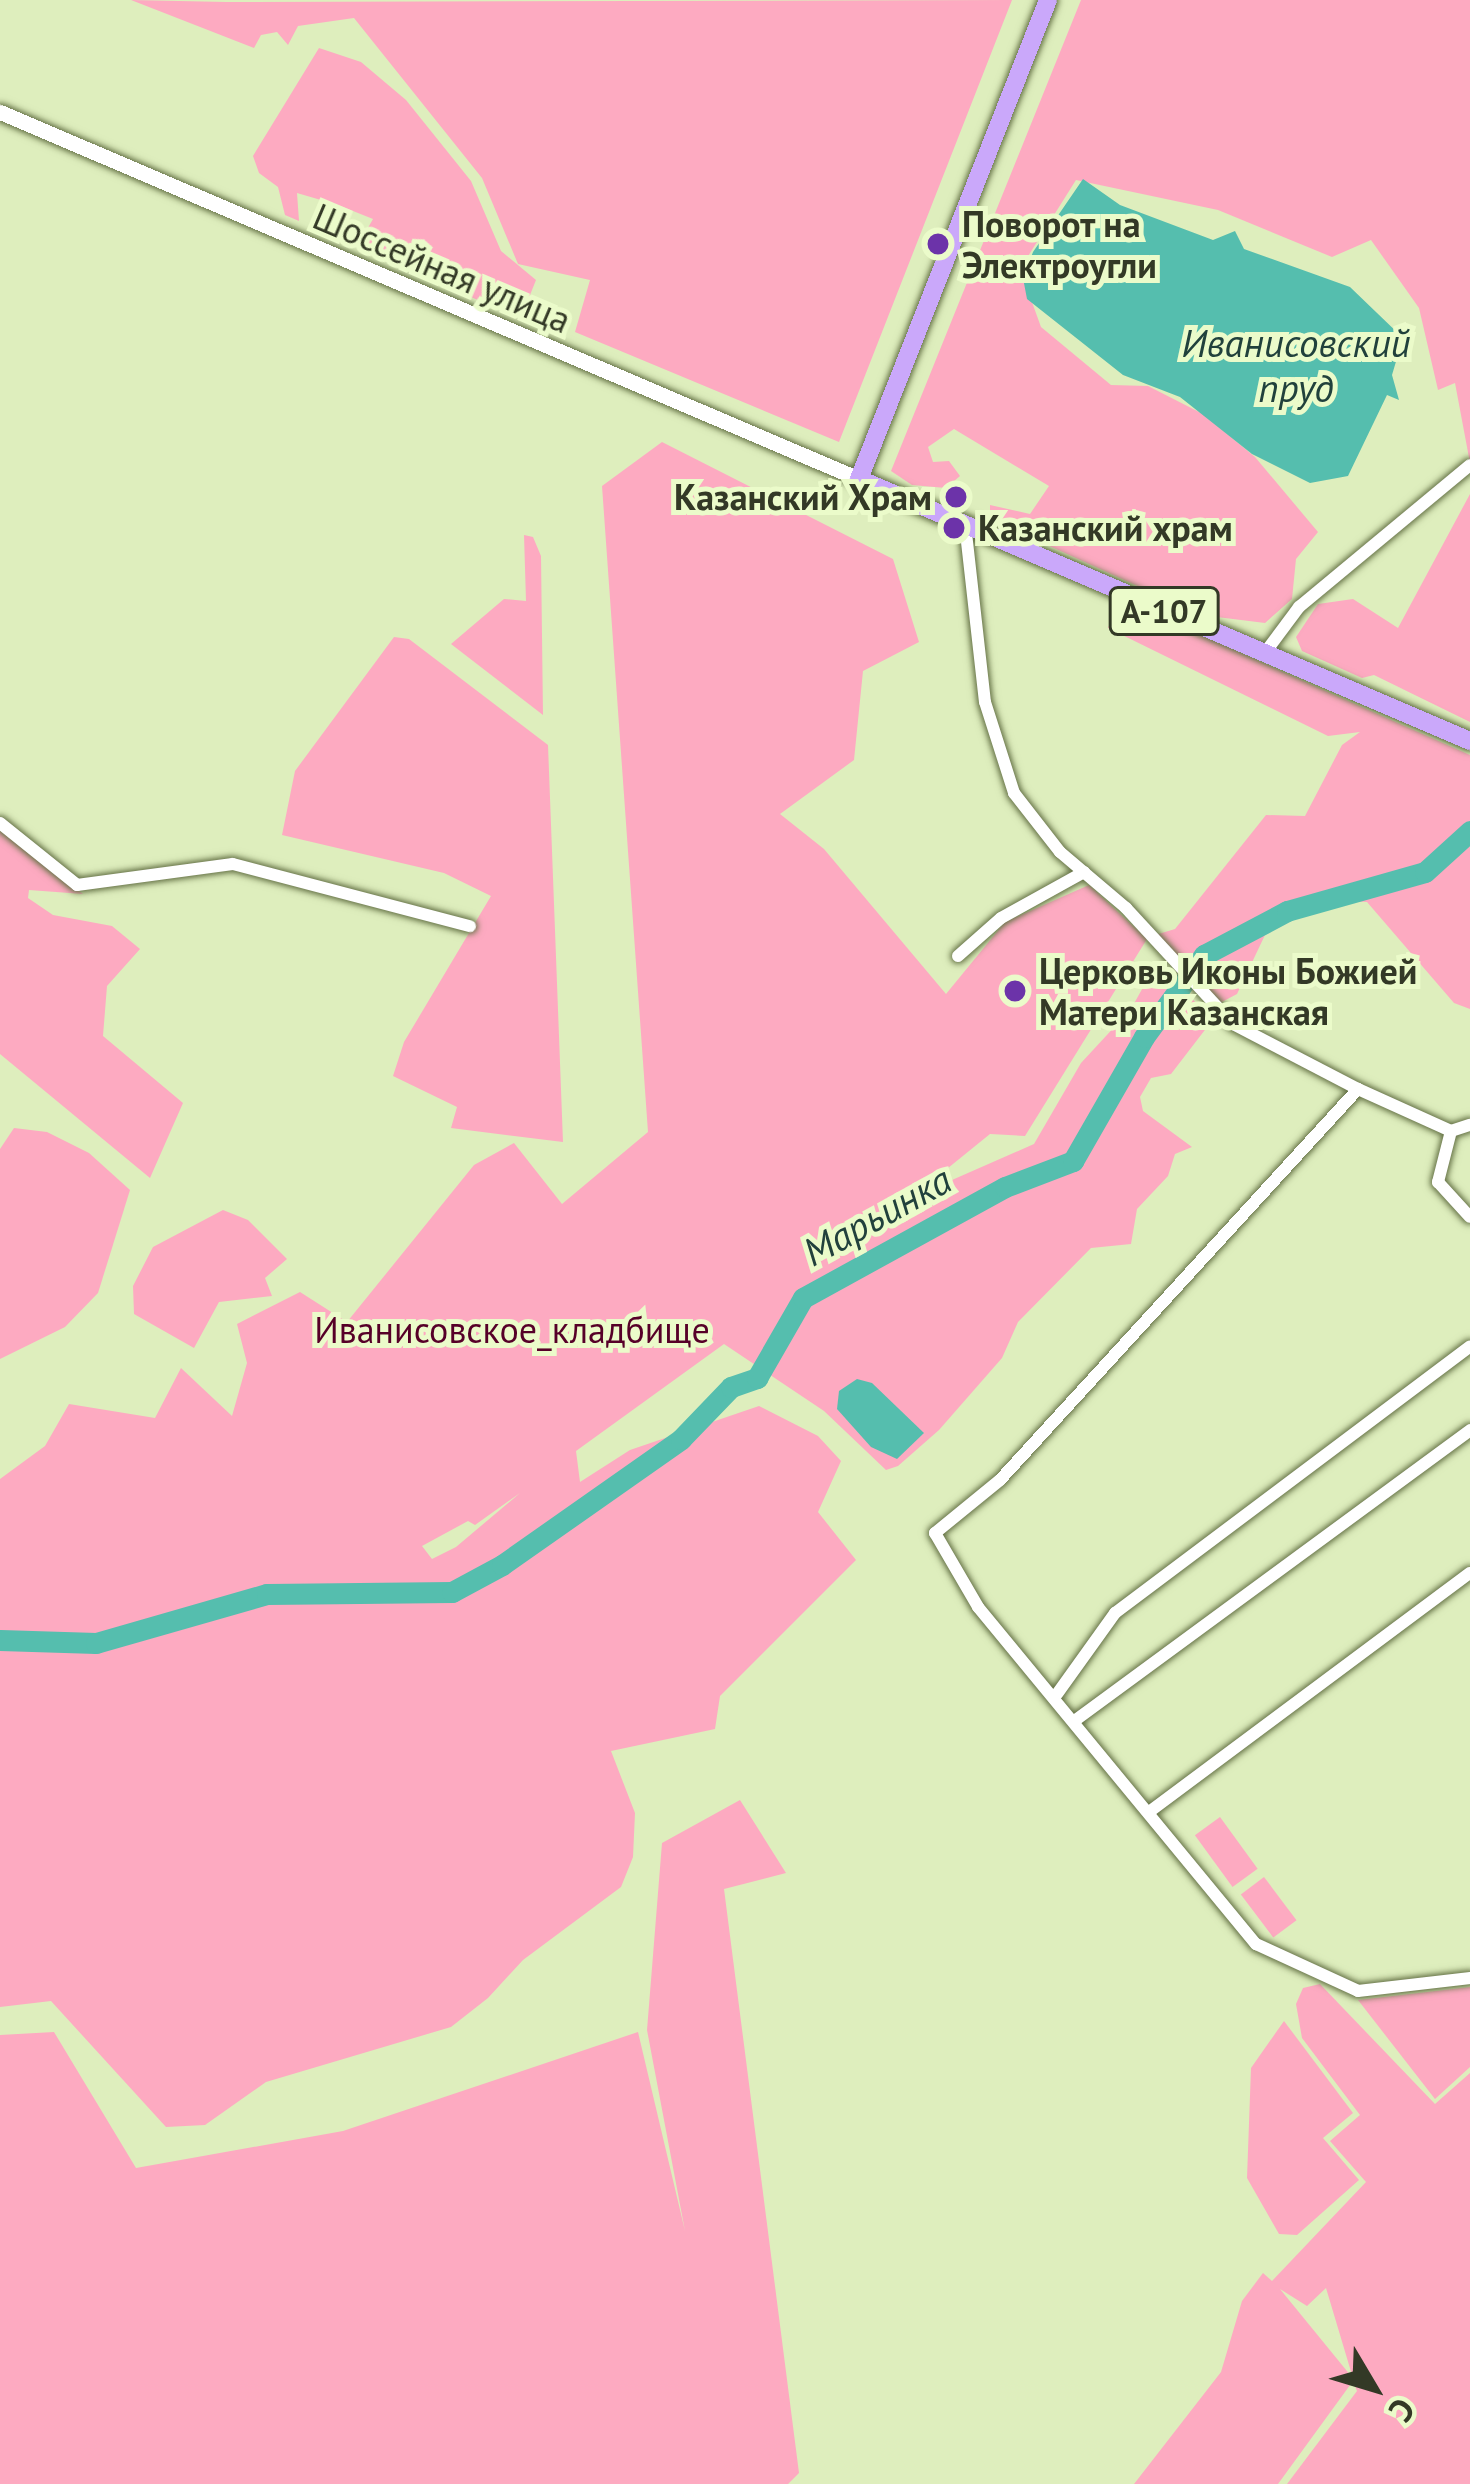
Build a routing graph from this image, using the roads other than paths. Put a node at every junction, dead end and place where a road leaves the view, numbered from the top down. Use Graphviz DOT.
graph roads {
  1 [pos="1048,0"];
  2 [pos="0,112"];
  3 [pos="1470,466"];
  4 [pos="859,479"];
  5 [pos="965,524"];
  6 [pos="1264,654"];
  7 [pos="1470,741"];
  8 [pos="0,823"];
  9 [pos="1084,872"];
  10 [pos="470,926"];
  11 [pos="958,956"];
  12 [pos="1358,1089"];
  13 [pos="1470,1125"];
  14 [pos="1451,1131"];
  15 [pos="1470,1217"];
  16 [pos="1470,1346"];
  17 [pos="1470,1430"];
  18 [pos="1470,1573"];
  19 [pos="1057,1694"];
  20 [pos="1077,1719"];
  21 [pos="1149,1812"];
  22 [pos="1470,1978"];
  1 -- 4 [label="highway"];
  2 -- 4 [label="street, Шоссейная улица"];
  3 -- 6 [label="street"];
  4 -- 5 [label="highway, А-107"];
  5 -- 6 [label="highway, А-107"];
  5 -- 9 [label="street"];
  6 -- 7 [label="highway, А-107"];
  8 -- 10 [label="street"];
  9 -- 11 [label="street"];
  9 -- 12 [label="street"];
  12 -- 14 [label="street"];
  12 -- 19 [label="street"];
  13 -- 14 [label="street"];
  14 -- 15 [label="street"];
  16 -- 19 [label="street"];
  17 -- 20 [label="street"];
  18 -- 21 [label="street"];
  19 -- 20 [label="street"];
  20 -- 21 [label="street"];
  21 -- 22 [label="street"];
}
